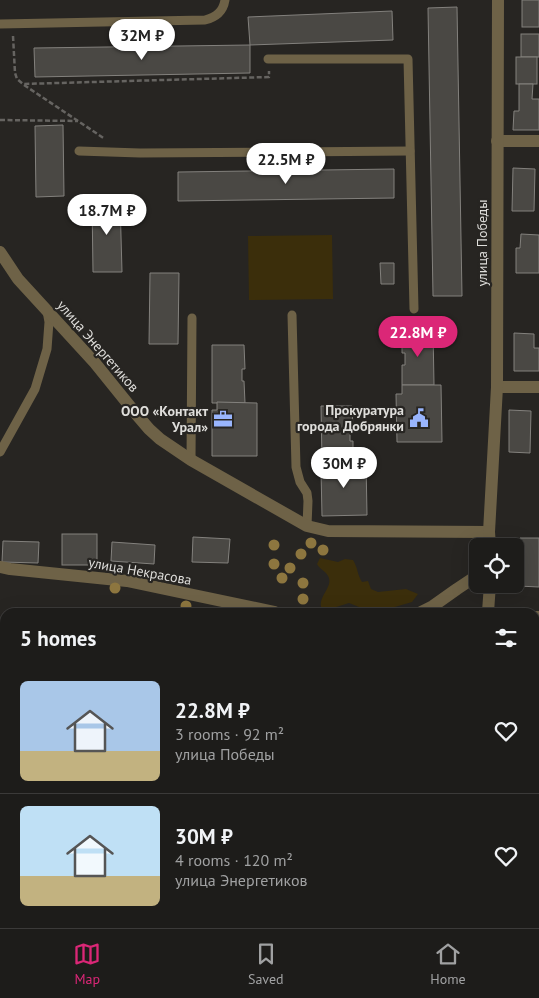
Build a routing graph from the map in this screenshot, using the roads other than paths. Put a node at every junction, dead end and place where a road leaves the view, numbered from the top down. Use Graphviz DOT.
graph roads {
  1 [pos="226,0"];
  2 [pos="498,0"];
  3 [pos="0,24"];
  4 [pos="268,59"];
  5 [pos="497,141"];
  6 [pos="539,141"];
  7 [pos="79,151"];
  8 [pos="410,151"];
  9 [pos="0,252"];
  10 [pos="414,309"];
  11 [pos="47,310"];
  12 [pos="292,314"];
  13 [pos="192,318"];
  14 [pos="497,387"];
  15 [pos="539,387"];
  16 [pos="0,452"];
  17 [pos="191,460"];
  18 [pos="307,526"];
  19 [pos="489,532"];
  20 [pos="489,538"];
  21 [pos="0,566"];
  22 [pos="469,581"];
  23 [pos="489,593"];
  24 [pos="256,608"];
  25 [pos="429,608"];
  26 [pos="488,608"];
  1 -- 3 [label="lane"];
  2 -- 5 [label="street, улица Победы"];
  4 -- 8 [label="lane"];
  5 -- 6 [label="street"];
  5 -- 14 [label="street, улица Победы"];
  7 -- 8 [label="lane"];
  8 -- 10 [label="lane"];
  9 -- 11 [label="street, улица Энергетиков"];
  11 -- 16 [label="lane"];
  11 -- 17 [label="street, улица Энергетиков"];
  12 -- 18 [label="lane"];
  13 -- 17 [label="lane"];
  14 -- 15 [label="street"];
  14 -- 19 [label="street, улица Победы"];
  17 -- 18 [label="street, улица Энергетиков"];
  18 -- 19 [label="street, улица Энергетиков"];
  19 -- 20 [label="street, улица Победы"];
  21 -- 24 [label="street, улица Некрасова"];
  22 -- 25 [label="street"];
  23 -- 26 [label="street"];
}
